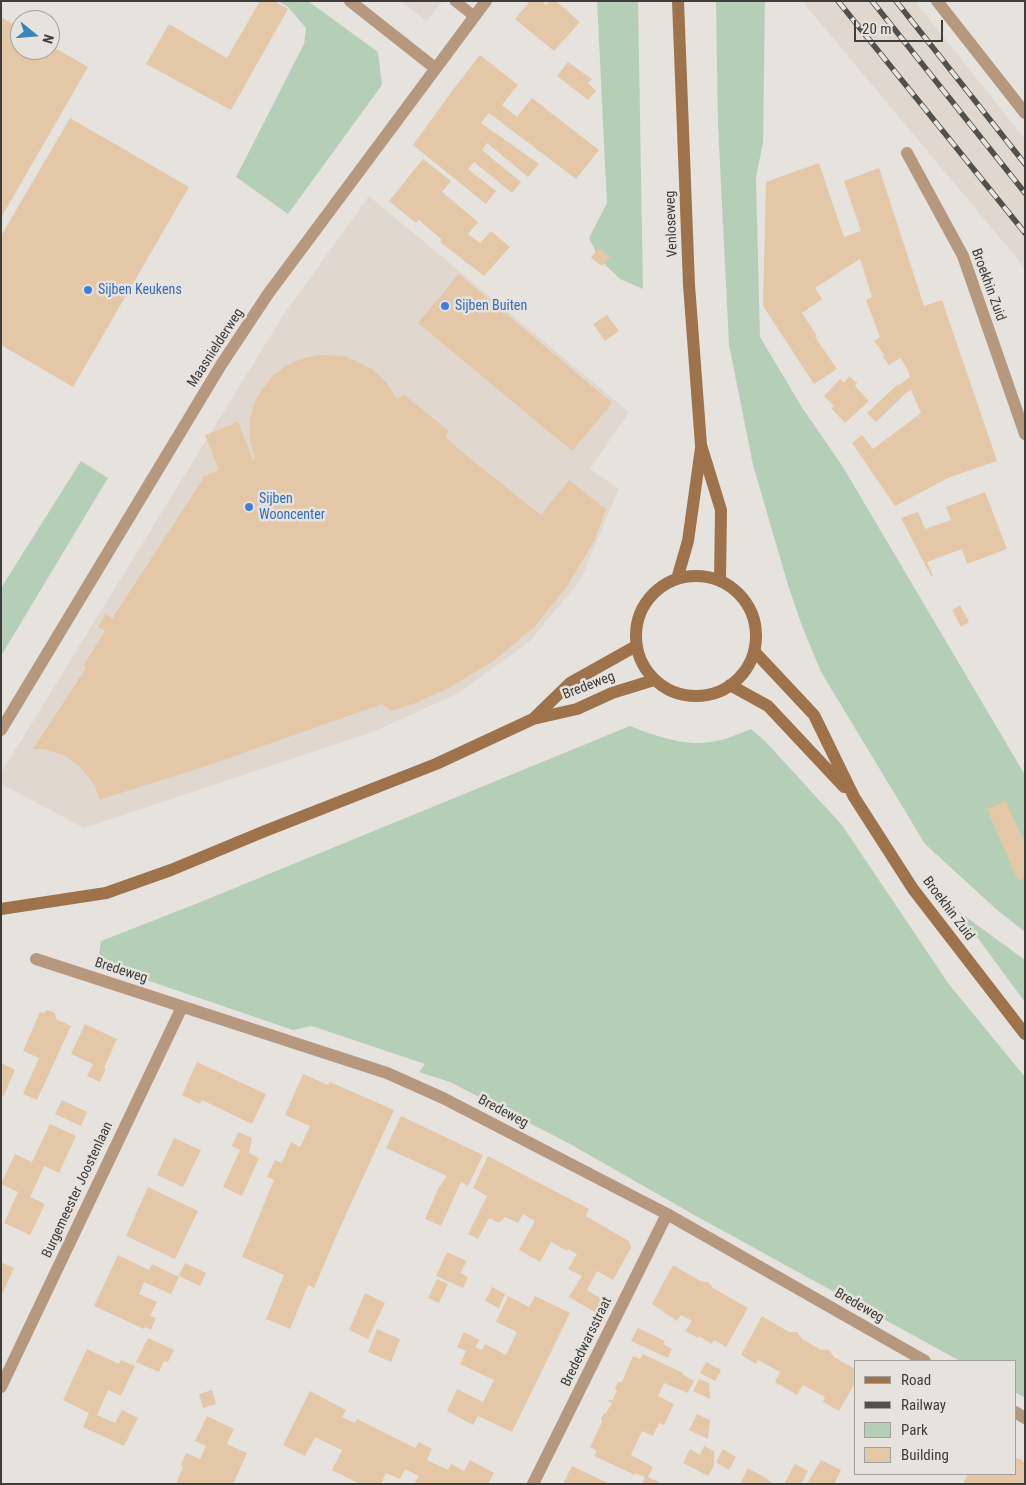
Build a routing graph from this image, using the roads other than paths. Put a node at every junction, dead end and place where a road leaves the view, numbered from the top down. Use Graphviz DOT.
graph roads {
  1 [pos="350,1"];
  2 [pos="455,1"];
  3 [pos="486,1"];
  4 [pos="678,1"];
  5 [pos="937,1"];
  6 [pos="474,16"];
  7 [pos="436,68"];
  8 [pos="1025,113"];
  9 [pos="907,153"];
  10 [pos="1025,434"];
  11 [pos="701,446"];
  12 [pos="677,579"];
  13 [pos="720,581"];
  14 [pos="636,646"];
  15 [pos="754,651"];
  16 [pos="654,680"];
  17 [pos="730,685"];
  18 [pos="533,719"];
  19 [pos="1,730"];
  20 [pos="854,797"];
  21 [pos="1,909"];
  22 [pos="36,959"];
  23 [pos="182,1007"];
  24 [pos="1025,1034"];
  25 [pos="667,1214"];
  26 [pos="923,1360"];
  27 [pos="1,1387"];
  28 [pos="533,1484"];
  1 -- 7 [label="street"];
  2 -- 6 [label="lane"];
  3 -- 6 [label="street, Maasnielderweg"];
  4 -- 11 [label="street, Venloseweg"];
  5 -- 8 [label="street"];
  6 -- 7 [label="street, Maasnielderweg"];
  7 -- 19 [label="street, Maasnielderweg"];
  9 -- 10 [label="street, Broekhin Zuid"];
  11 -- 12 [label="street, Venloseweg"];
  11 -- 13 [label="street, Venloseweg"];
  12 -- 13 [label="street"];
  12 -- 14 [label="street"];
  13 -- 15 [label="street"];
  14 -- 16 [label="street"];
  14 -- 18 [label="street, Bredeweg"];
  15 -- 17 [label="street"];
  15 -- 20 [label="street, Broekhin Zuid"];
  16 -- 17 [label="street"];
  16 -- 18 [label="street, Bredeweg"];
  17 -- 20 [label="street, Broekhin Zuid"];
  18 -- 21 [label="street, Bredeweg"];
  20 -- 24 [label="street, Broekhin Zuid"];
  22 -- 23 [label="street, Bredeweg"];
  23 -- 25 [label="street, Bredeweg"];
  23 -- 27 [label="street, Burgemeester Joostenlaan"];
  25 -- 26 [label="street, Bredeweg"];
  25 -- 28 [label="street, Brededwarsstraat"];
}
